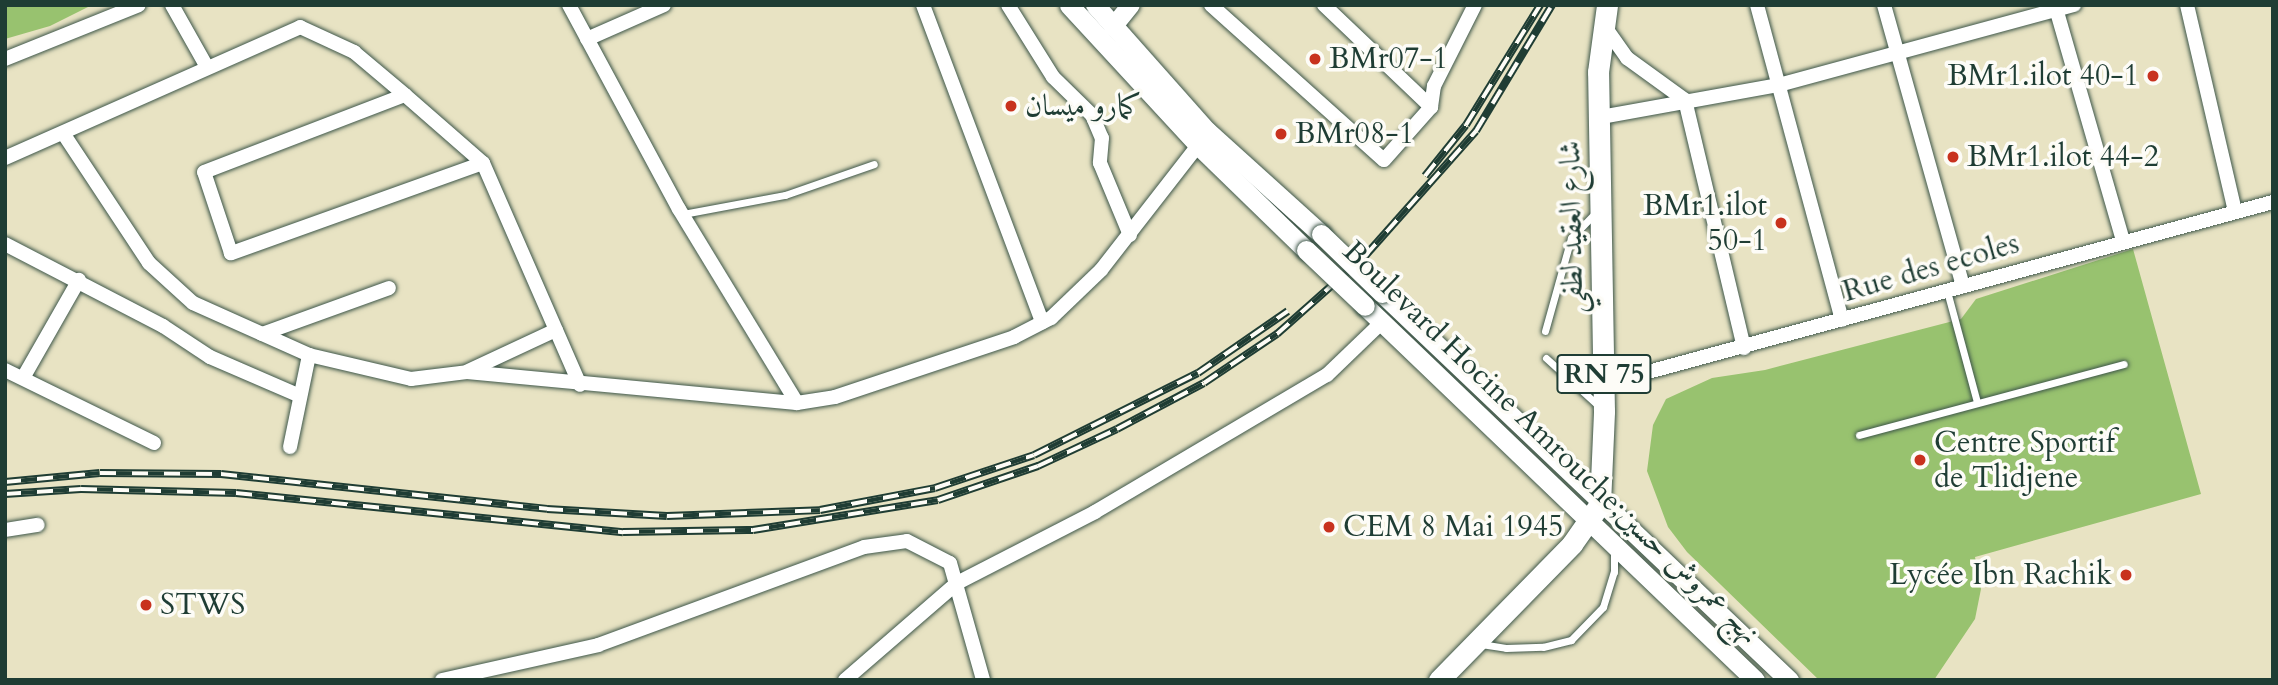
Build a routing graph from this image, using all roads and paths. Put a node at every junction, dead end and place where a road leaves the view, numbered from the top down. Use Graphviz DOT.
graph roads {
  1 [pos="139,5"];
  2 [pos="172,5"];
  3 [pos="569,5"];
  4 [pos="664,5"];
  5 [pos="923,5"];
  6 [pos="1008,5"];
  7 [pos="1069,5"];
  8 [pos="1095,5"];
  9 [pos="1131,5"];
  10 [pos="1211,5"];
  11 [pos="1324,5"];
  12 [pos="1475,5"];
  13 [pos="1757,5"];
  14 [pos="1884,5"];
  15 [pos="2074,5"];
  16 [pos="2187,5"];
  17 [pos="2056,8"];
  18 [pos="1605,15"];
  19 [pos="1113,27"];
  20 [pos="587,39"];
  21 [pos="1898,54"];
  22 [pos="5,59"];
  23 [pos="207,67"];
  24 [pos="1779,85"];
  25 [pos="405,95"];
  26 [pos="1685,100"];
  27 [pos="1431,107"];
  28 [pos="1601,117"];
  29 [pos="64,133"];
  30 [pos="1203,138"];
  31 [pos="5,158"];
  32 [pos="483,163"];
  33 [pos="874,164"];
  34 [pos="2273,202"];
  35 [pos="1600,208"];
  36 [pos="2235,212"];
  37 [pos="682,214"];
  38 [pos="1130,235"];
  39 [pos="2123,242"];
  40 [pos="5,244"];
  41 [pos="79,280"];
  42 [pos="1963,286"];
  43 [pos="389,288"];
  44 [pos="1947,291"];
  45 [pos="1842,320"];
  46 [pos="1042,322"];
  47 [pos="1382,322"];
  48 [pos="556,330"];
  49 [pos="1545,331"];
  50 [pos="262,334"];
  51 [pos="1744,348"];
  52 [pos="309,355"];
  53 [pos="1546,358"];
  54 [pos="2124,364"];
  55 [pos="5,370"];
  56 [pos="467,372"];
  57 [pos="23,378"];
  58 [pos="1604,384"];
  59 [pos="580,385"];
  60 [pos="298,395"];
  61 [pos="1977,402"];
  62 [pos="797,403"];
  63 [pos="1605,411"];
  64 [pos="1859,435"];
  65 [pos="154,443"];
  66 [pos="290,447"];
  67 [pos="1595,512"];
  68 [pos="37,525"];
  69 [pos="5,530"];
  70 [pos="1614,545"];
  71 [pos="957,583"];
  72 [pos="1477,643"];
  73 [pos="442,680"];
  74 [pos="845,680"];
  75 [pos="983,680"];
  76 [pos="1438,680"];
  77 [pos="1755,680"];
  78 [pos="1789,680"];
  1 -- 22 [label="street"];
  2 -- 23 [label="street"];
  3 -- 20 [label="street"];
  4 -- 20 [label="street"];
  5 -- 46 [label="street"];
  6 -- 38 [label="street"];
  7 -- 30 [label="main road"];
  8 -- 19 [label="main road"];
  9 -- 19 [label="street"];
  10 -- 27 [label="street"];
  11 -- 27 [label="street"];
  12 -- 27 [label="street"];
  13 -- 24 [label="street"];
  14 -- 21 [label="street"];
  15 -- 17 [label="street"];
  16 -- 36 [label="street"];
  17 -- 21 [label="street"];
  17 -- 39 [label="street"];
  18 -- 26 [label="street"];
  18 -- 28 [label="main road, شارع العقيد لطفي / RN 75"];
  19 -- 30 [label="main road"];
  20 -- 37 [label="street"];
  21 -- 24 [label="street"];
  21 -- 42 [label="street"];
  23 -- 25 [label="street"];
  23 -- 29 [label="street"];
  24 -- 26 [label="street"];
  24 -- 45 [label="street"];
  25 -- 32 [label="street"];
  25 -- 32 [label="street"];
  26 -- 28 [label="street"];
  26 -- 51 [label="street"];
  28 -- 35 [label="main road, شارع العقيد لطفي / RN 75"];
  29 -- 31 [label="street"];
  29 -- 50 [label="street"];
  30 -- 38 [label="street"];
  30 -- 47 [label="main road, Boulevard Hocine Amrouche;نهج عمروش حسين, bridge"];
  30 -- 67 [label="main road, Boulevard Hocine Amrouche;نهج عمروش حسين, bridge"];
  32 -- 48 [label="street"];
  33 -- 37 [label="lane"];
  34 -- 36 [label="street, Rue des ecoles"];
  35 -- 49 [label="lane"];
  35 -- 58 [label="main road, شارع العقيد لطفي / RN 75"];
  36 -- 39 [label="street, Rue des ecoles"];
  37 -- 62 [label="street"];
  38 -- 46 [label="street"];
  39 -- 42 [label="street, Rue des ecoles"];
  40 -- 41 [label="street"];
  41 -- 57 [label="street"];
  41 -- 60 [label="street"];
  42 -- 44 [label="street, Rue des ecoles"];
  43 -- 50 [label="street"];
  44 -- 45 [label="street, Rue des ecoles"];
  44 -- 61 [label="lane"];
  45 -- 51 [label="street, Rue des ecoles"];
  46 -- 62 [label="street"];
  47 -- 67 [label="main road, Boulevard Hocine Amrouche;نهج عمروش حسين"];
  47 -- 71 [label="street"];
  48 -- 56 [label="street"];
  48 -- 59 [label="street"];
  50 -- 52 [label="street"];
  51 -- 58 [label="street, Rue des ecoles"];
  52 -- 56 [label="street"];
  52 -- 60 [label="street"];
  53 -- 63 [label="lane"];
  54 -- 61 [label="lane"];
  55 -- 57 [label="street"];
  56 -- 59 [label="street"];
  57 -- 65 [label="street"];
  58 -- 63 [label="main road, شارع العقيد لطفي / RN 75"];
  59 -- 62 [label="street"];
  60 -- 66 [label="street"];
  61 -- 64 [label="lane"];
  63 -- 67 [label="main road, شارع العقيد لطفي / RN 75"];
  67 -- 70 [label="main road, Boulevard Hocine Amrouche;نهج عمروش حسين"];
  67 -- 72 [label="main road"];
  67 -- 78 [label="main road, Boulevard Hocine Amrouche;نهج عمروش حسين"];
  68 -- 69 [label="street"];
  70 -- 72 [label="lane"];
  70 -- 77 [label="main road, Boulevard Hocine Amrouche;نهج عمروش حسين"];
  71 -- 73 [label="street"];
  71 -- 74 [label="street"];
  71 -- 75 [label="street"];
  72 -- 76 [label="main road"];
}
